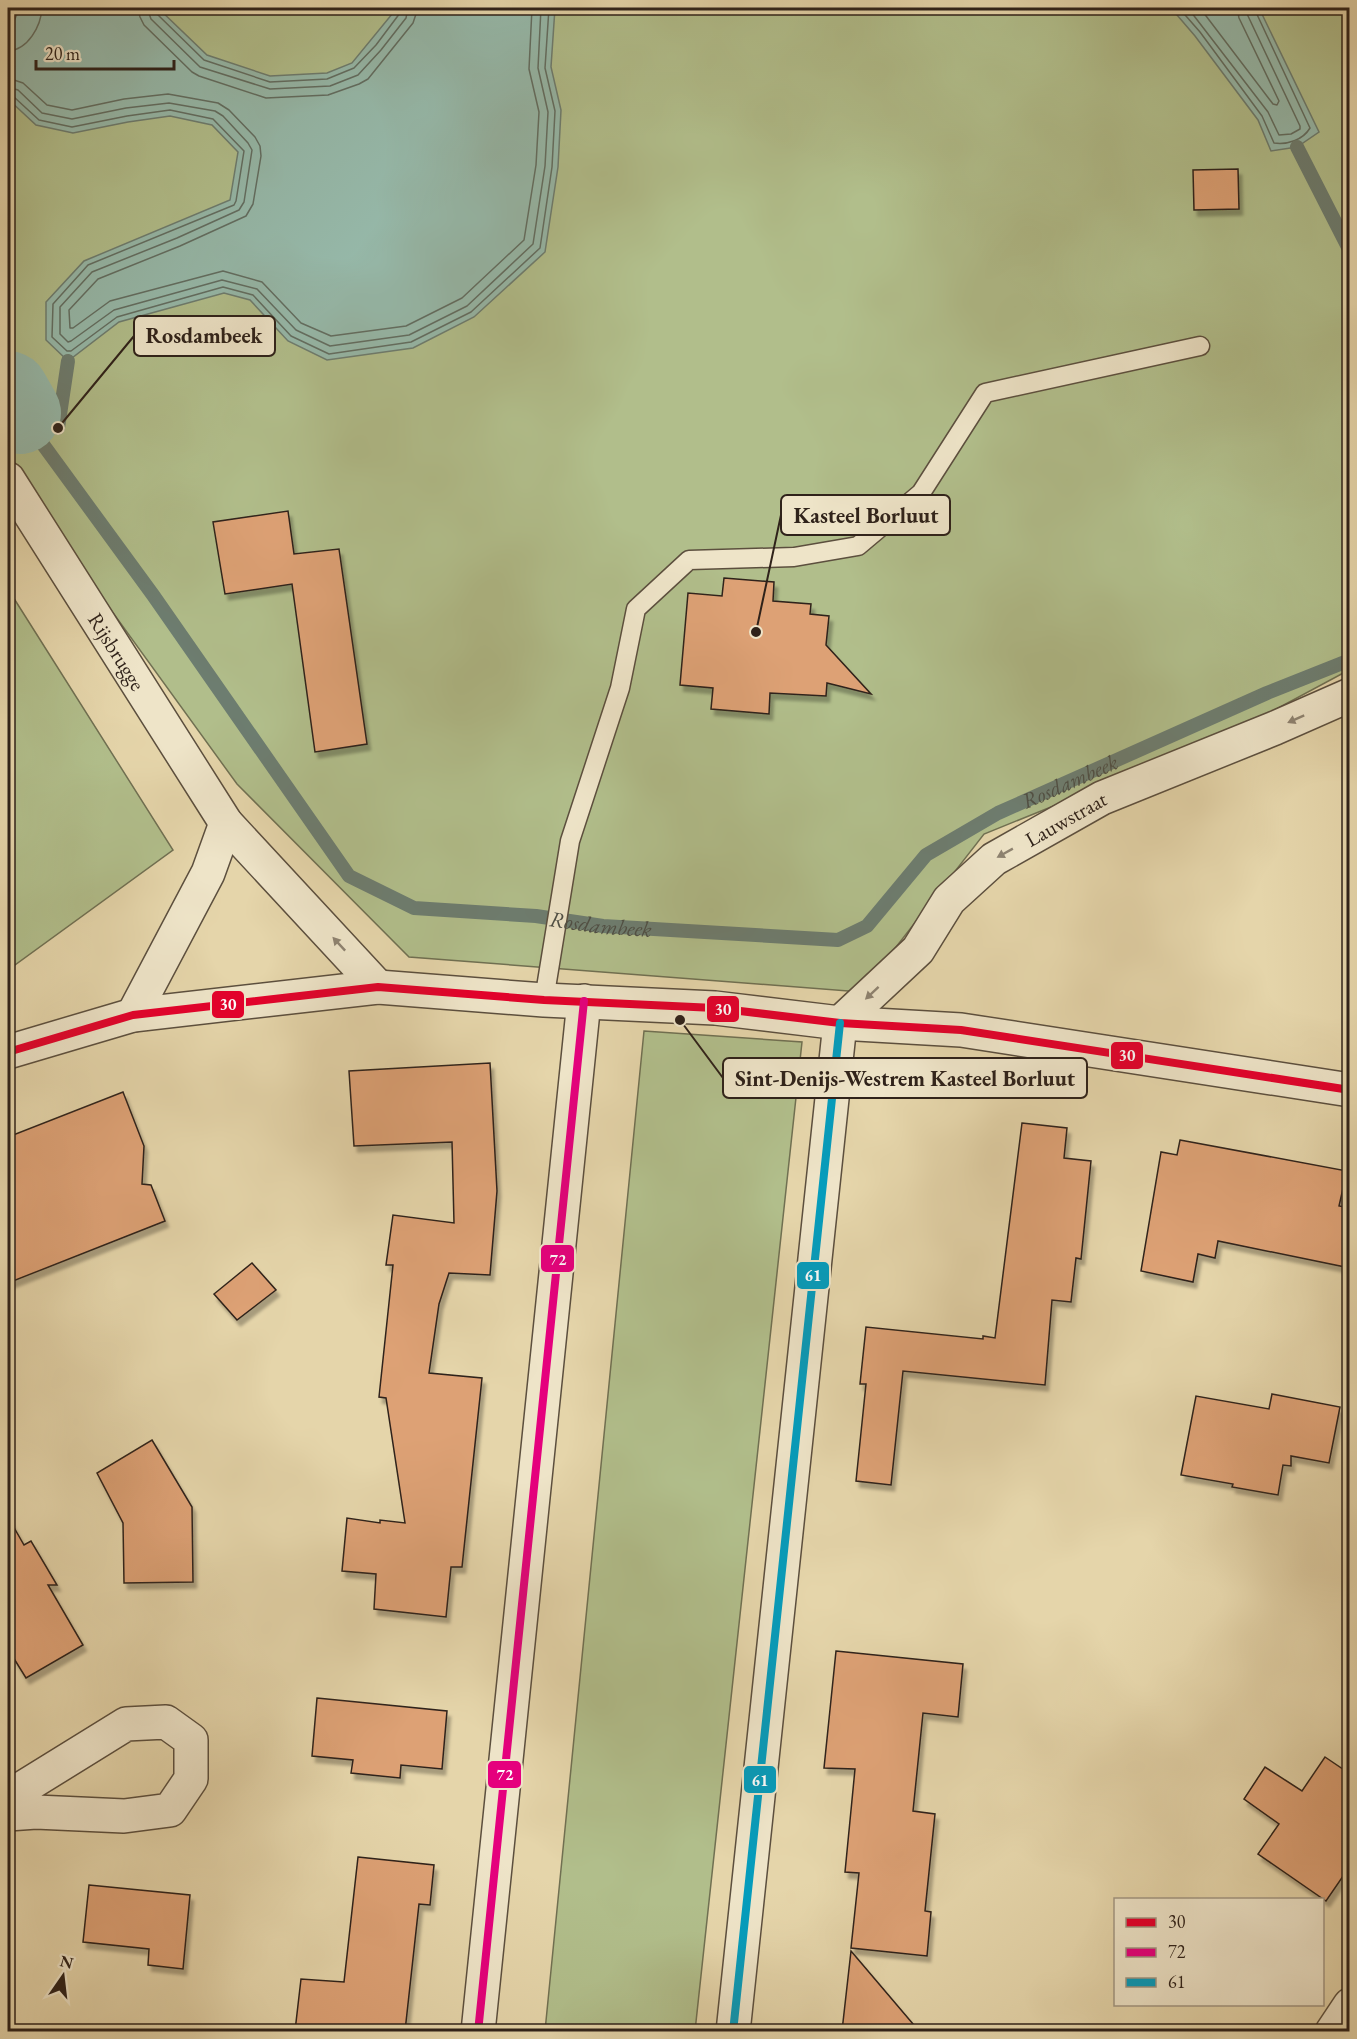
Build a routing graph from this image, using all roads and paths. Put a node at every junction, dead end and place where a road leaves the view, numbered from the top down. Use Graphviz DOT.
graph roads {
  1 [pos="1200,346"];
  2 [pos="8,479"];
  3 [pos="1350,695"];
  4 [pos="226,823"];
  5 [pos="378,987"];
  6 [pos="544,1000"];
  7 [pos="584,1001"];
  8 [pos="133,1015"];
  9 [pos="840,1023"];
  10 [pos="8,1052"];
  11 [pos="1350,1090"];
  12 [pos="8,1797"];
  13 [pos="8,1814"];
  14 [pos="1350,2005"];
  15 [pos="478,2031"];
  16 [pos="732,2031"];
  17 [pos="1332,2031"];
  1 -- 6 [label="lane"];
  2 -- 4 [label="street, Rijsbrugge"];
  3 -- 9 [label="street, Lauwstraat, one-way"];
  5 -- 4 [label="street, Rijsbrugge, one-way"];
  4 -- 8 [label="street"];
  5 -- 6 [label="street"];
  5 -- 8 [label="street"];
  6 -- 7 [label="street"];
  7 -- 9 [label="street"];
  7 -- 15 [label="street"];
  8 -- 10 [label="street"];
  9 -- 11 [label="street"];
  9 -- 16 [label="street"];
  12 -- 13 [label="street"];
  14 -- 17 [label="street"];
}
